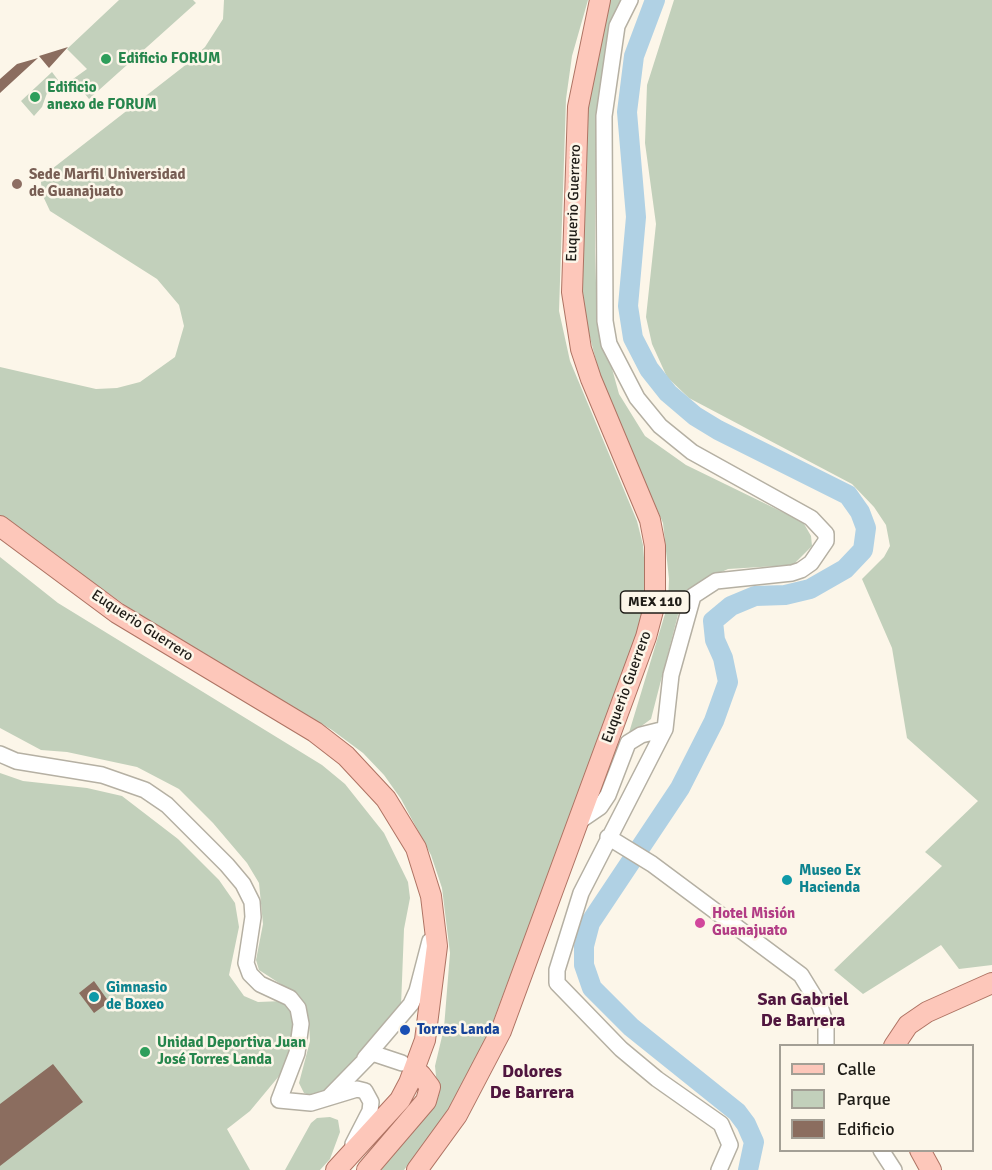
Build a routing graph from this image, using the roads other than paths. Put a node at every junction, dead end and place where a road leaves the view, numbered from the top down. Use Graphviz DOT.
graph roads {
  1 [pos="600,0"];
  2 [pos="630,0"];
  3 [pos="0,526"];
  4 [pos="665,729"];
  5 [pos="0,754"];
  6 [pos="578,822"];
  7 [pos="608,837"];
  8 [pos="435,924"];
  9 [pos="992,983"];
  10 [pos="826,1044"];
  11 [pos="895,1044"];
  12 [pos="365,1058"];
  13 [pos="402,1063"];
  14 [pos="421,1075"];
  15 [pos="330,1096"];
  16 [pos="882,1152"];
  17 [pos="921,1152"];
  18 [pos="340,1167"];
  19 [pos="368,1170"];
  20 [pos="417,1170"];
  21 [pos="719,1170"];
  22 [pos="894,1170"];
  23 [pos="931,1170"];
  1 -- 6 [label="main road, Euquerio Guerrero / MEX 110"];
  2 -- 4 [label="street"];
  3 -- 8 [label="main road, Euquerio Guerrero"];
  4 -- 6 [label="street"];
  4 -- 7 [label="street"];
  5 -- 15 [label="street"];
  6 -- 20 [label="main road, Euquerio Guerrero / MEX 110"];
  7 -- 10 [label="street"];
  7 -- 21 [label="street"];
  8 -- 12 [label="street"];
  8 -- 18 [label="main road, Euquerio Guerrero"];
  9 -- 11 [label="main road"];
  12 -- 13 [label="street"];
  12 -- 15 [label="street"];
  14 -- 19 [label="main road"];
  15 -- 18 [label="street"];
  16 -- 22 [label="street"];
  17 -- 23 [label="main road"];
}
